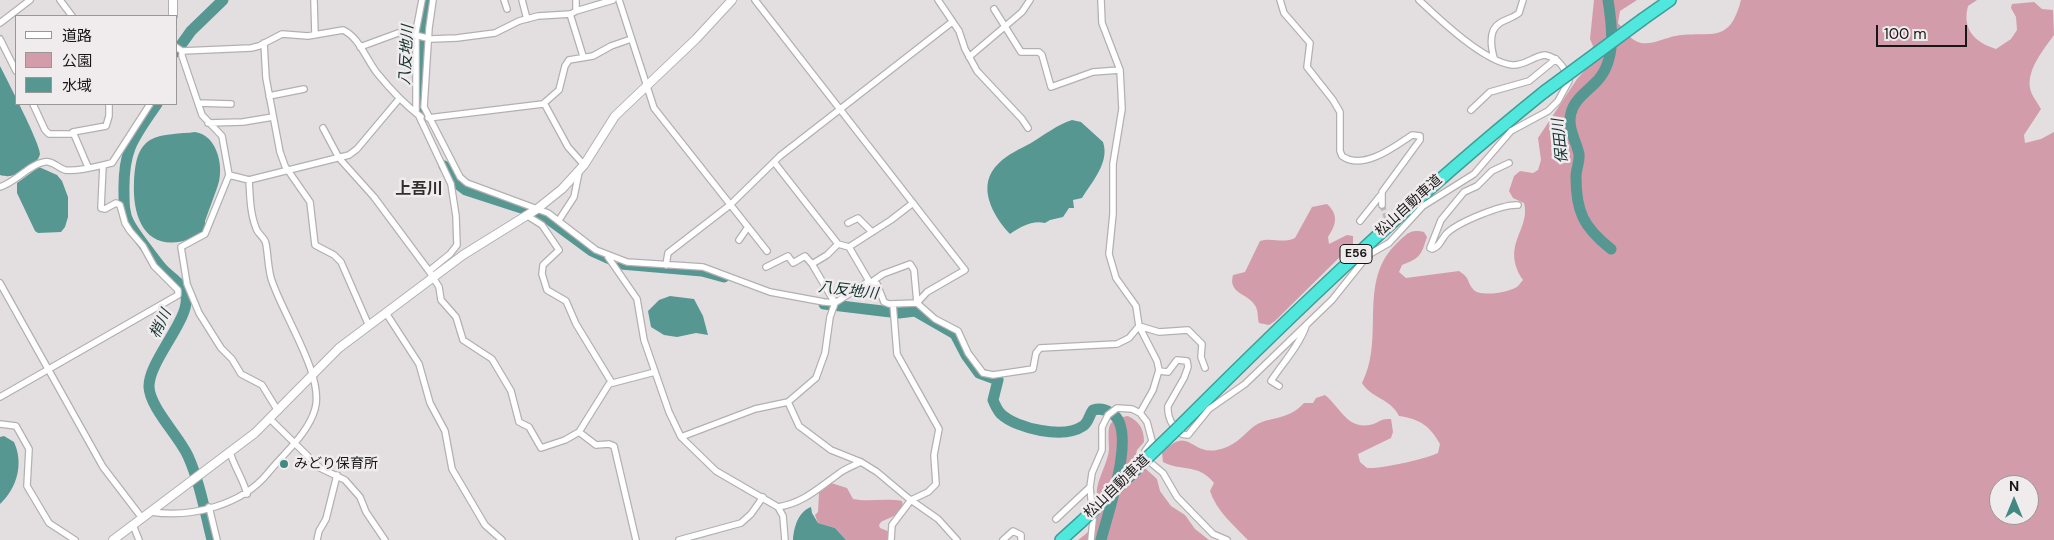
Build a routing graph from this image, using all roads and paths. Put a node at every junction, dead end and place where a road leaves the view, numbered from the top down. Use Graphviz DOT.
graph roads {
  1 [pos="30,0"];
  2 [pos="60,0"];
  3 [pos="173,0"];
  4 [pos="314,0"];
  5 [pos="422,0"];
  6 [pos="433,0"];
  7 [pos="504,0"];
  8 [pos="522,0"];
  9 [pos="576,0"];
  10 [pos="613,0"];
  11 [pos="620,0"];
  12 [pos="732,0"];
  13 [pos="755,0"];
  14 [pos="938,0"];
  15 [pos="1030,0"];
  16 [pos="1101,0"];
  17 [pos="1280,0"];
  18 [pos="1419,0"];
  19 [pos="1523,0"];
  20 [pos="1670,0"];
  21 [pos="507,9"];
  22 [pos="994,9"];
  23 [pos="576,11"];
  24 [pos="570,14"];
  25 [pos="71,15"];
  26 [pos="173,15"];
  27 [pos="527,19"];
  28 [pos="952,22"];
  29 [pos="0,23"];
  30 [pos="1006,26"];
  31 [pos="315,35"];
  32 [pos="416,35"];
  33 [pos="428,37"];
  34 [pos="0,39"];
  35 [pos="632,40"];
  36 [pos="264,43"];
  37 [pos="360,47"];
  38 [pos="178,48"];
  39 [pos="182,51"];
  40 [pos="583,56"];
  41 [pos="969,57"];
  42 [pos="1494,58"];
  43 [pos="1556,59"];
  44 [pos="15,70"];
  45 [pos="1120,70"];
  46 [pos="646,86"];
  47 [pos="304,89"];
  48 [pos="269,96"];
  49 [pos="399,99"];
  50 [pos="198,103"];
  51 [pos="544,103"];
  52 [pos="231,104"];
  53 [pos="33,105"];
  54 [pos="109,105"];
  55 [pos="149,105"];
  56 [pos="840,110"];
  57 [pos="1472,110"];
  58 [pos="417,114"];
  59 [pos="273,117"];
  60 [pos="428,118"];
  61 [pos="208,123"];
  62 [pos="432,126"];
  63 [pos="323,128"];
  64 [pos="1028,128"];
  65 [pos="73,134"];
  66 [pos="339,158"];
  67 [pos="774,162"];
  68 [pos="1509,162"];
  69 [pos="103,165"];
  70 [pos="584,165"];
  71 [pos="88,167"];
  72 [pos="289,171"];
  73 [pos="578,172"];
  74 [pos="1474,174"];
  75 [pos="229,175"];
  76 [pos="249,180"];
  77 [pos="0,187"];
  78 [pos="1470,189"];
  79 [pos="1380,196"];
  80 [pos="913,203"];
  81 [pos="730,205"];
  82 [pos="1382,205"];
  83 [pos="1518,205"];
  84 [pos="537,209"];
  85 [pos="526,215"];
  86 [pos="559,220"];
  87 [pos="1360,221"];
  88 [pos="848,222"];
  89 [pos="748,227"];
  90 [pos="1391,230"];
  91 [pos="871,231"];
  92 [pos="1396,237"];
  93 [pos="739,240"];
  94 [pos="838,244"];
  95 [pos="849,247"];
  96 [pos="766,251"];
  97 [pos="608,256"];
  98 [pos="812,264"];
  99 [pos="666,265"];
  100 [pos="766,267"];
  101 [pos="431,274"];
  102 [pos="871,281"];
  103 [pos="0,283"];
  104 [pos="835,303"];
  105 [pos="893,304"];
  106 [pos="917,304"];
  107 [pos="386,313"];
  108 [pos="1307,324"];
  109 [pos="369,326"];
  110 [pos="1139,326"];
  111 [pos="1204,368"];
  112 [pos="48,370"];
  113 [pos="1159,371"];
  114 [pos="655,372"];
  115 [pos="312,373"];
  116 [pos="612,383"];
  117 [pos="1280,386"];
  118 [pos="0,397"];
  119 [pos="788,402"];
  120 [pos="278,411"];
  121 [pos="1140,413"];
  122 [pos="270,419"];
  123 [pos="0,424"];
  124 [pos="578,432"];
  125 [pos="681,437"];
  126 [pos="293,443"];
  127 [pos="230,452"];
  128 [pos="862,462"];
  129 [pos="336,475"];
  130 [pos="1090,487"];
  131 [pos="247,494"];
  132 [pos="763,496"];
  133 [pos="911,500"];
  134 [pos="778,507"];
  135 [pos="206,508"];
  136 [pos="151,512"];
  137 [pos="142,518"];
  138 [pos="1056,519"];
  139 [pos="133,525"];
  140 [pos="75,540"];
  141 [pos="113,540"];
  142 [pos="139,540"];
  143 [pos="217,540"];
  144 [pos="317,540"];
  145 [pos="385,540"];
  146 [pos="502,540"];
  147 [pos="636,540"];
  148 [pos="679,540"];
  149 [pos="785,540"];
  150 [pos="890,540"];
  151 [pos="957,540"];
  152 [pos="1003,540"];
  153 [pos="1021,540"];
  154 [pos="1061,540"];
  155 [pos="1091,540"];
  156 [pos="1227,540"];
  1 -- 29 [label="street"];
  2 -- 25 [label="street"];
  3 -- 26 [label="street"];
  4 -- 31 [label="street"];
  5 -- 32 [label="street"];
  6 -- 33 [label="street"];
  7 -- 21 [label="street"];
  8 -- 27 [label="street"];
  9 -- 23 [label="street"];
  10 -- 23 [label="street"];
  11 -- 35 [label="street"];
  12 -- 46 [label="street"];
  13 -- 56 [label="street"];
  14 -- 28 [label="street"];
  15 -- 30 [label="street"];
  16 -- 45 [label="street"];
  17 -- 79 [label="street"];
  18 -- 42 [label="street"];
  19 -- 42 [label="street"];
  20 -- 154 [label="highway, 松山自動車道 / E56, bridge"];
  22 -- 30 [label="street"];
  23 -- 24 [label="street"];
  24 -- 27 [label="street"];
  24 -- 40 [label="street"];
  27 -- 33 [label="street"];
  28 -- 41 [label="street"];
  28 -- 56 [label="street"];
  30 -- 41 [label="street"];
  30 -- 45 [label="street"];
  31 -- 36 [label="street"];
  31 -- 37 [label="street"];
  32 -- 33 [label="street"];
  32 -- 37 [label="street"];
  32 -- 58 [label="street"];
  33 -- 60 [label="street"];
  34 -- 44 [label="street"];
  35 -- 40 [label="street"];
  35 -- 46 [label="street"];
  36 -- 39 [label="street"];
  36 -- 48 [label="street"];
  37 -- 49 [label="street"];
  38 -- 39 [label="street"];
  39 -- 50 [label="street"];
  40 -- 51 [label="street"];
  41 -- 64 [label="street"];
  42 -- 43 [label="street"];
  43 -- 57 [label="street"];
  43 -- 74 [label="street"];
  45 -- 110 [label="street"];
  46 -- 70 [label="street"];
  46 -- 81 [label="street"];
  47 -- 48 [label="street"];
  48 -- 59 [label="street"];
  49 -- 58 [label="street"];
  49 -- 66 [label="street"];
  50 -- 52 [label="street"];
  50 -- 61 [label="street"];
  51 -- 60 [label="street"];
  51 -- 70 [label="street"];
  53 -- 65 [label="street"];
  54 -- 65 [label="street"];
  55 -- 69 [label="street"];
  56 -- 67 [label="street"];
  56 -- 80 [label="street"];
  58 -- 62 [label="street"];
  58 -- 101 [label="street"];
  59 -- 61 [label="street"];
  59 -- 72 [label="street"];
  60 -- 62 [label="street"];
  61 -- 75 [label="street"];
  62 -- 84 [label="street"];
  63 -- 66 [label="street"];
  65 -- 71 [label="street"];
  66 -- 72 [label="street"];
  66 -- 101 [label="street"];
  67 -- 81 [label="street"];
  67 -- 94 [label="street"];
  68 -- 78 [label="street"];
  69 -- 71 [label="street"];
  69 -- 112 [label="street"];
  70 -- 73 [label="street"];
  71 -- 77 [label="street"];
  72 -- 76 [label="street"];
  72 -- 109 [label="street"];
  73 -- 84 [label="street"];
  73 -- 86 [label="street"];
  74 -- 78 [label="street"];
  74 -- 92 [label="street"];
  75 -- 76 [label="street"];
  75 -- 120 [label="street"];
  76 -- 115 [label="street"];
  78 -- 83 [label="street"];
  79 -- 82 [label="street"];
  79 -- 87 [label="street"];
  80 -- 91 [label="street"];
  80 -- 106 [label="street"];
  81 -- 89 [label="street"];
  81 -- 99 [label="street"];
  84 -- 85 [label="street"];
  84 -- 86 [label="street"];
  85 -- 101 [label="street"];
  85 -- 116 [label="street"];
  86 -- 97 [label="street"];
  88 -- 91 [label="street"];
  89 -- 93 [label="street"];
  89 -- 96 [label="street"];
  90 -- 92 [label="street"];
  91 -- 95 [label="street"];
  92 -- 108 [label="street"];
  94 -- 95 [label="street"];
  94 -- 98 [label="street"];
  95 -- 102 [label="street"];
  97 -- 99 [label="street"];
  97 -- 114 [label="street"];
  98 -- 100 [label="street"];
  98 -- 104 [label="street"];
  99 -- 104 [label="street"];
  101 -- 107 [label="street"];
  101 -- 124 [label="street"];
  102 -- 104 [label="street"];
  102 -- 105 [label="street"];
  102 -- 106 [label="street"];
  103 -- 112 [label="street"];
  104 -- 119 [label="street"];
  105 -- 106 [label="street"];
  105 -- 133 [label="street"];
  106 -- 110 [label="street"];
  107 -- 109 [label="street"];
  107 -- 146 [label="street"];
  108 -- 113 [label="street"];
  108 -- 117 [label="street"];
  109 -- 115 [label="street"];
  110 -- 111 [label="street"];
  110 -- 113 [label="street"];
  112 -- 118 [label="street"];
  112 -- 137 [label="street"];
  113 -- 121 [label="street"];
  114 -- 116 [label="street"];
  114 -- 125 [label="street"];
  115 -- 120 [label="street"];
  115 -- 126 [label="street"];
  116 -- 124 [label="street"];
  119 -- 125 [label="street"];
  119 -- 128 [label="street"];
  120 -- 122 [label="street"];
  121 -- 130 [label="street"];
  121 -- 156 [label="street"];
  122 -- 126 [label="street"];
  122 -- 127 [label="street"];
  123 -- 140 [label="street"];
  124 -- 147 [label="street"];
  125 -- 132 [label="street"];
  126 -- 129 [label="street"];
  126 -- 131 [label="street"];
  127 -- 131 [label="street"];
  127 -- 136 [label="street"];
  128 -- 133 [label="street"];
  128 -- 134 [label="street"];
  129 -- 144 [label="street"];
  129 -- 145 [label="street"];
  130 -- 138 [label="street"];
  130 -- 155 [label="street"];
  131 -- 135 [label="street"];
  132 -- 134 [label="street"];
  132 -- 148 [label="street"];
  133 -- 150 [label="street"];
  133 -- 151 [label="street"];
  134 -- 149 [label="street"];
  135 -- 136 [label="street"];
  135 -- 143 [label="street"];
  136 -- 137 [label="street"];
  137 -- 139 [label="street"];
  139 -- 141 [label="street"];
  139 -- 142 [label="street"];
  152 -- 153 [label="street"];
}
